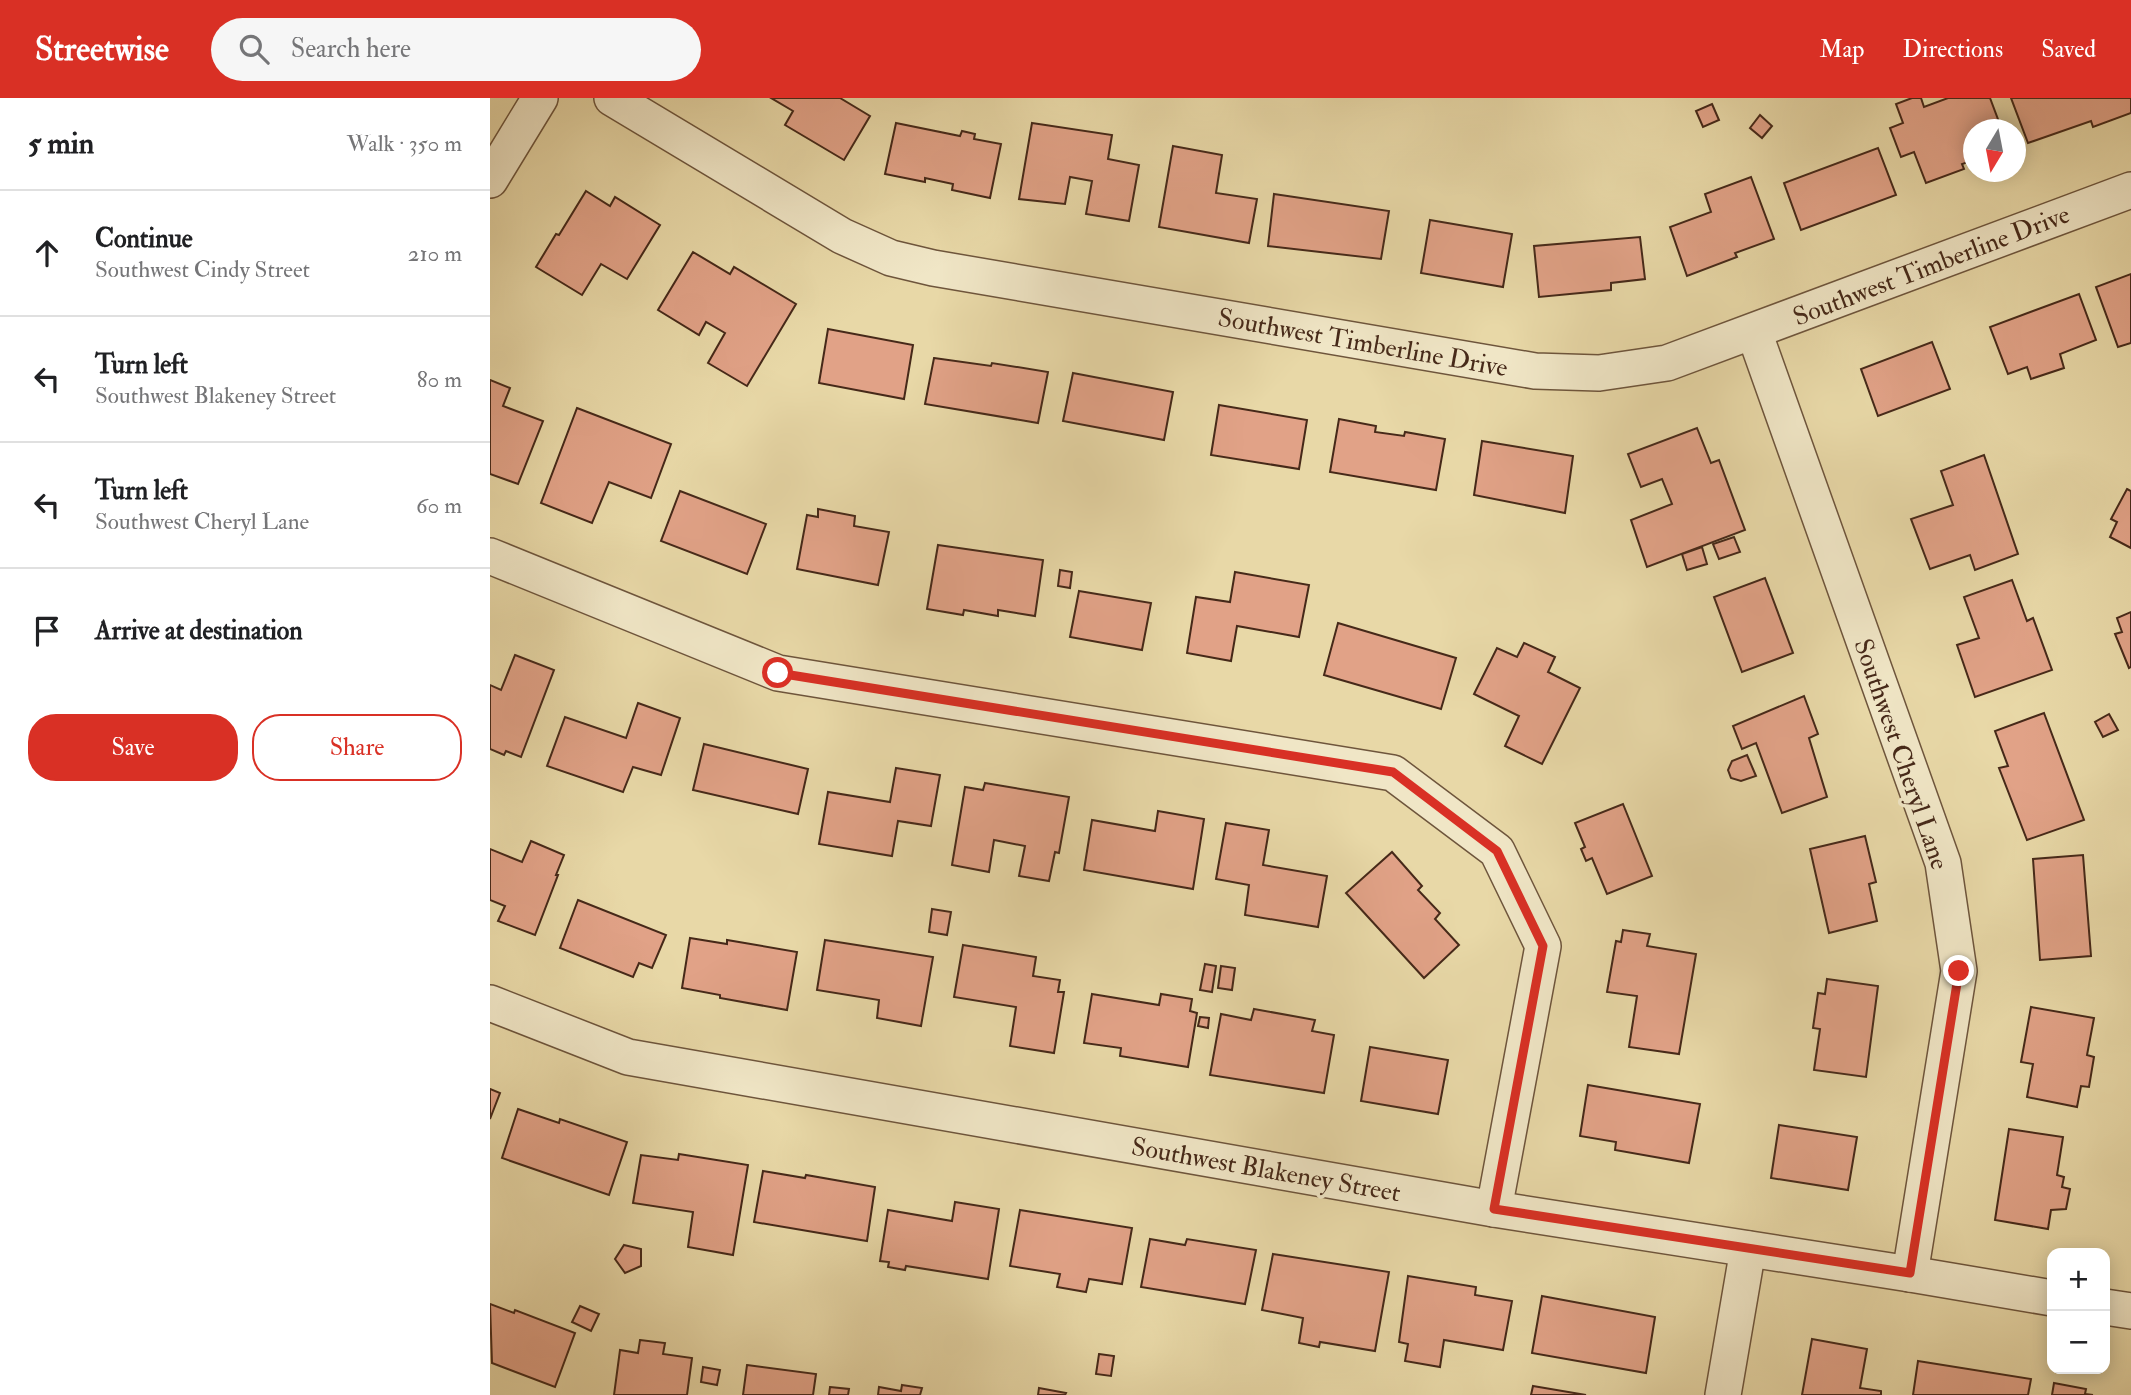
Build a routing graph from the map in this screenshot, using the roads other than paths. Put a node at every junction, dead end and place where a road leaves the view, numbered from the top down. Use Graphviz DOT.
graph roads {
  1 [pos="540,98"];
  2 [pos="612,98"];
  3 [pos="490,180"];
  4 [pos="2131,190"];
  5 [pos="1754,332"];
  6 [pos="490,556"];
  7 [pos="490,1003"];
  8 [pos="1494,1209"];
  9 [pos="1748,1249"];
  10 [pos="1910,1273"];
  11 [pos="2047,1297"];
  12 [pos="2110,1308"];
  13 [pos="2131,1311"];
  14 [pos="1723,1395"];
  1 -- 3 [label="street"];
  2 -- 5 [label="street, Southwest Timberline Drive"];
  4 -- 5 [label="street, Southwest Timberline Drive"];
  5 -- 10 [label="street, Southwest Cheryl Lane"];
  6 -- 8 [label="street"];
  7 -- 8 [label="street, Southwest Blakeney Street"];
  8 -- 9 [label="street, Southwest Blakeney Street"];
  9 -- 10 [label="street, Southwest Blakeney Street"];
  9 -- 14 [label="street"];
  10 -- 11 [label="street, Southwest Blakeney Street"];
  12 -- 13 [label="street"];
}
